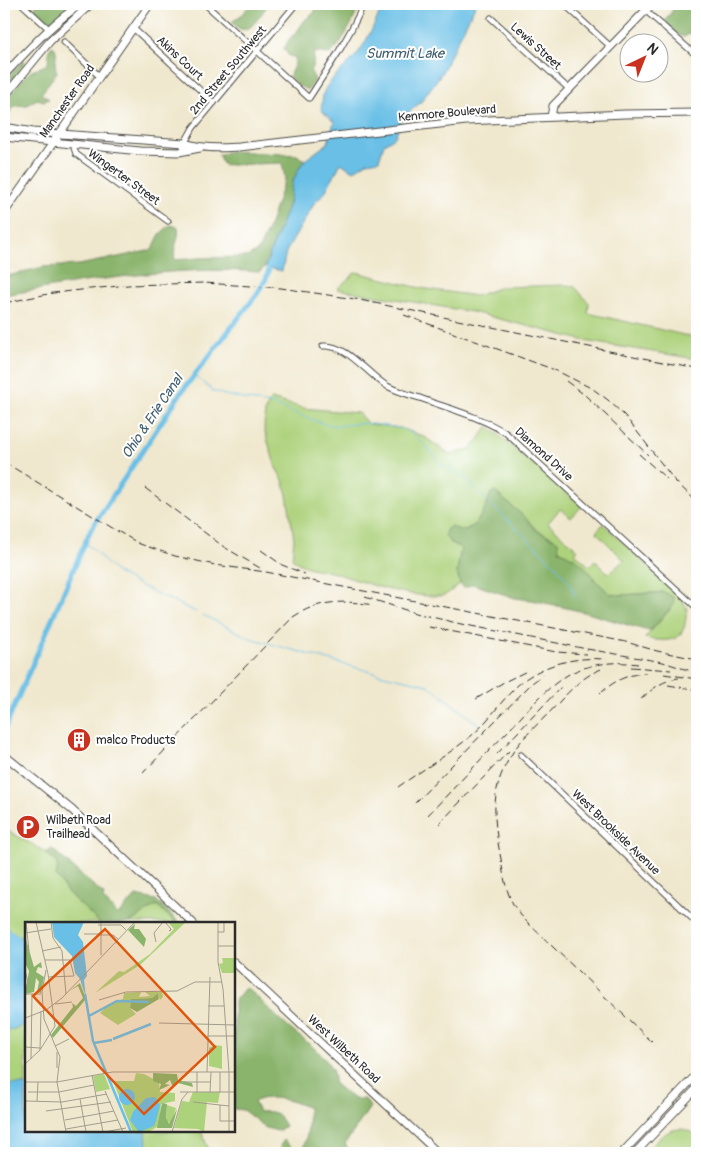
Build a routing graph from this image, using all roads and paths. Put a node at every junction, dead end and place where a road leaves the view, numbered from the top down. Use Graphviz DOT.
graph roads {
  1 [pos="22,4"];
  2 [pos="32,4"];
  3 [pos="81,4"];
  4 [pos="91,4"];
  5 [pos="150,4"];
  6 [pos="205,4"];
  7 [pos="296,4"];
  8 [pos="364,4"];
  9 [pos="564,4"];
  10 [pos="652,4"];
  11 [pos="28,9"];
  12 [pos="646,11"];
  13 [pos="491,18"];
  14 [pos="133,28"];
  15 [pos="50,29"];
  16 [pos="64,42"];
  17 [pos="611,47"];
  18 [pos="257,51"];
  19 [pos="697,56"];
  20 [pos="4,75"];
  21 [pos="99,76"];
  22 [pos="569,89"];
  23 [pos="4,97"];
  24 [pos="214,103"];
  25 [pos="697,113"];
  26 [pos="551,118"];
  27 [pos="4,127"];
  28 [pos="59,133"];
  29 [pos="4,138"];
  30 [pos="51,143"];
  31 [pos="184,143"];
  32 [pos="73,145"];
  33 [pos="200,148"];
  34 [pos="179,152"];
  35 [pos="4,212"];
  36 [pos="168,221"];
  37 [pos="323,346"];
  38 [pos="697,608"];
  39 [pos="521,755"];
  40 [pos="7,757"];
  41 [pos="192,922"];
  42 [pos="697,923"];
  43 [pos="235,963"];
  44 [pos="697,1074"];
  45 [pos="697,1088"];
  46 [pos="438,1153"];
  47 [pos="622,1153"];
  48 [pos="634,1153"];
  1 -- 11 [label="street"];
  2 -- 11 [label="street"];
  3 -- 15 [label="main road"];
  4 -- 23 [label="main road"];
  5 -- 14 [label="main road, Manchester Road"];
  6 -- 18 [label="street"];
  7 -- 18 [label="street, 2nd Street Southwest"];
  8 -- 18 [label="street"];
  9 -- 17 [label="street"];
  10 -- 12 [label="main road"];
  11 -- 15 [label="street"];
  12 -- 17 [label="main road"];
  12 -- 19 [label="street"];
  13 -- 22 [label="street, Lewis Street"];
  14 -- 21 [label="main road, Manchester Road"];
  14 -- 24 [label="street, Akins Court"];
  15 -- 20 [label="main road"];
  16 -- 21 [label="street"];
  17 -- 22 [label="main road"];
  18 -- 24 [label="street, 2nd Street Southwest"];
  21 -- 28 [label="main road, Manchester Road"];
  22 -- 26 [label="main road"];
  24 -- 31 [label="street, 2nd Street Southwest"];
  25 -- 26 [label="main road, Kenmore Boulevard"];
  26 -- 33 [label="main road, Kenmore Boulevard"];
  27 -- 28 [label="main road, Kenmore Boulevard"];
  28 -- 30 [label="main road, Manchester Road"];
  28 -- 31 [label="main road, Kenmore Boulevard"];
  29 -- 30 [label="main road, Kenmore Boulevard"];
  30 -- 32 [label="main road, Kenmore Boulevard"];
  30 -- 35 [label="main road, Manchester Road"];
  31 -- 33 [label="main road, Kenmore Boulevard"];
  31 -- 34 [label="street, 2nd Street Southwest"];
  32 -- 34 [label="main road, Kenmore Boulevard"];
  32 -- 36 [label="street, Wingerter Street"];
  33 -- 34 [label="main road, Kenmore Boulevard"];
  37 -- 38 [label="street, Diamond Drive"];
  39 -- 42 [label="street, West Brookside Avenue"];
  40 -- 41 [label="main road"];
  43 -- 46 [label="main road, West Wilbeth Road"];
  44 -- 47 [label="main road"];
  45 -- 48 [label="main road"];
}
